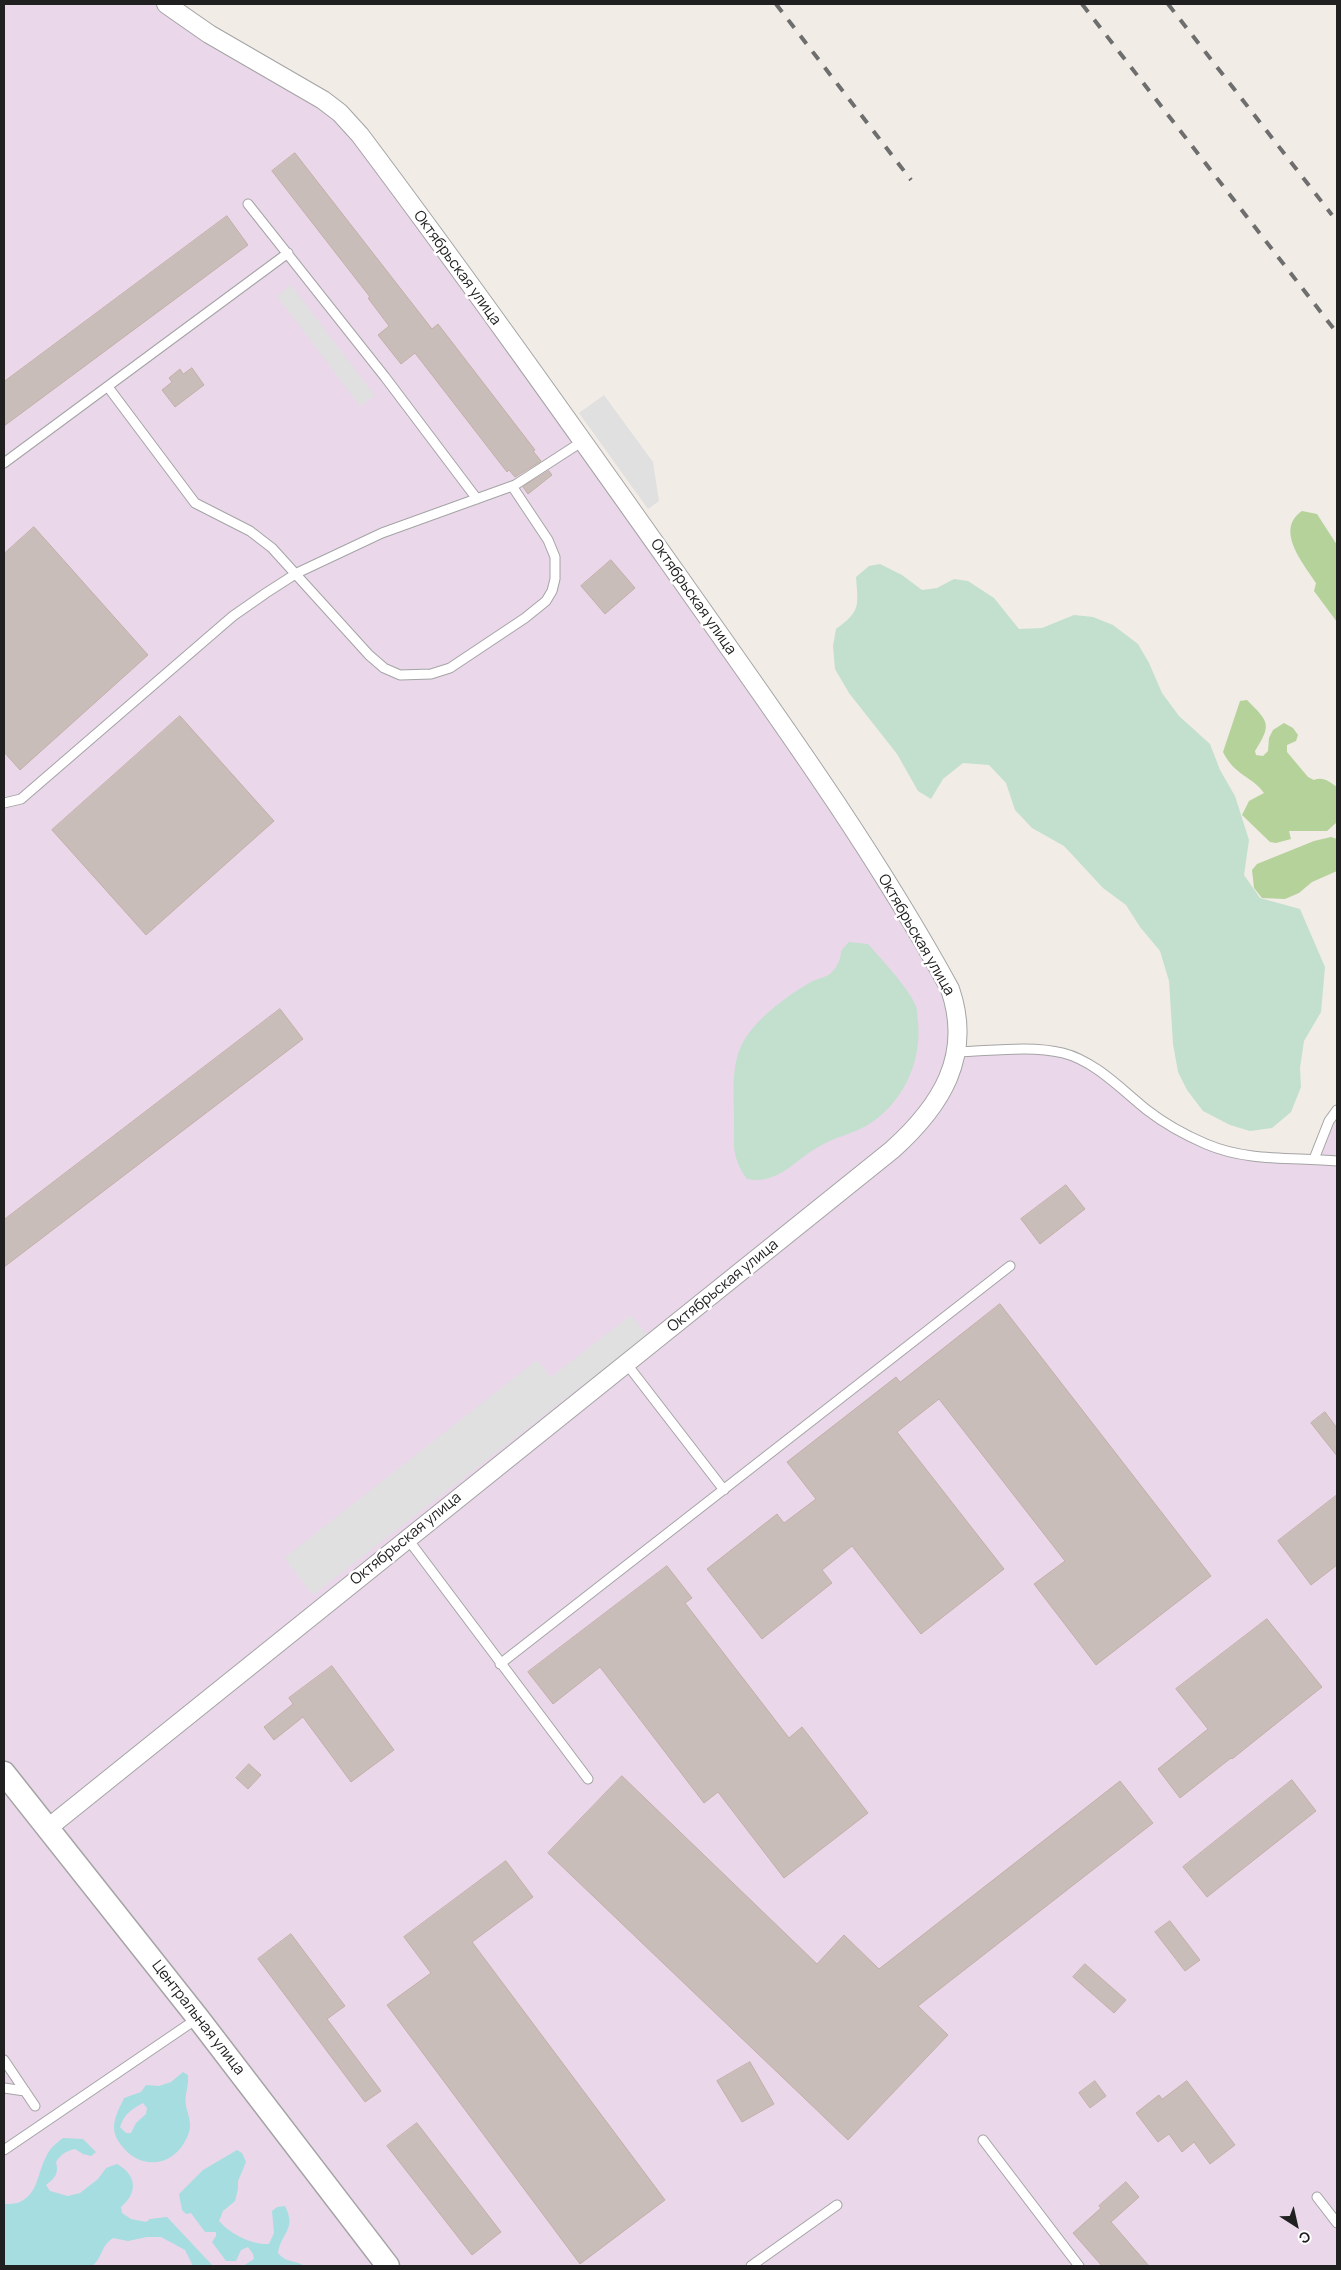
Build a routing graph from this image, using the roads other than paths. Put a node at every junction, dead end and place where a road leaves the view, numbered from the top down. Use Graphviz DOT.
graph roads {
  1 [pos="166,4"];
  2 [pos="248,204"];
  3 [pos="288,254"];
  4 [pos="108,387"];
  5 [pos="582,441"];
  6 [pos="4,463"];
  7 [pos="512,486"];
  8 [pos="477,499"];
  9 [pos="297,573"];
  10 [pos="4,803"];
  11 [pos="957,1052"];
  12 [pos="1337,1110"];
  13 [pos="1314,1159"];
  14 [pos="1337,1161"];
  15 [pos="1010,1266"];
  16 [pos="626,1363"];
  17 [pos="724,1490"];
  18 [pos="408,1538"];
  19 [pos="500,1664"];
  20 [pos="588,1778"];
  21 [pos="7,1783"];
  22 [pos="48,1828"];
  23 [pos="198,2018"];
  24 [pos="4,2060"];
  25 [pos="4,2088"];
  26 [pos="25,2091"];
  27 [pos="35,2106"];
  28 [pos="983,2140"];
  29 [pos="4,2150"];
  30 [pos="1318,2197"];
  31 [pos="837,2206"];
  32 [pos="1337,2223"];
  33 [pos="388,2266"];
  34 [pos="751,2266"];
  35 [pos="1079,2266"];
  1 -- 5 [label="street, Октябрьская улица"];
  2 -- 3 [label="lane"];
  3 -- 4 [label="lane"];
  3 -- 8 [label="lane"];
  4 -- 6 [label="lane"];
  4 -- 9 [label="lane"];
  5 -- 7 [label="lane"];
  5 -- 11 [label="street, Октябрьская улица"];
  7 -- 8 [label="lane"];
  7 -- 9 [label="lane"];
  8 -- 9 [label="lane"];
  9 -- 10 [label="lane"];
  11 -- 13 [label="lane"];
  11 -- 16 [label="street, Октябрьская улица"];
  12 -- 13 [label="lane"];
  13 -- 14 [label="lane"];
  15 -- 17 [label="lane"];
  16 -- 17 [label="lane"];
  16 -- 18 [label="street, Октябрьская улица"];
  17 -- 19 [label="lane"];
  18 -- 19 [label="lane"];
  18 -- 22 [label="street, Октябрьская улица"];
  19 -- 20 [label="lane"];
  21 -- 22 [label="street, Центральная улица"];
  22 -- 23 [label="street, Центральная улица"];
  23 -- 29 [label="lane"];
  23 -- 33 [label="street, Центральная улица"];
  24 -- 26 [label="lane"];
  25 -- 26 [label="lane"];
  26 -- 27 [label="lane"];
  28 -- 35 [label="lane"];
  30 -- 32 [label="lane"];
  31 -- 34 [label="lane"];
}
